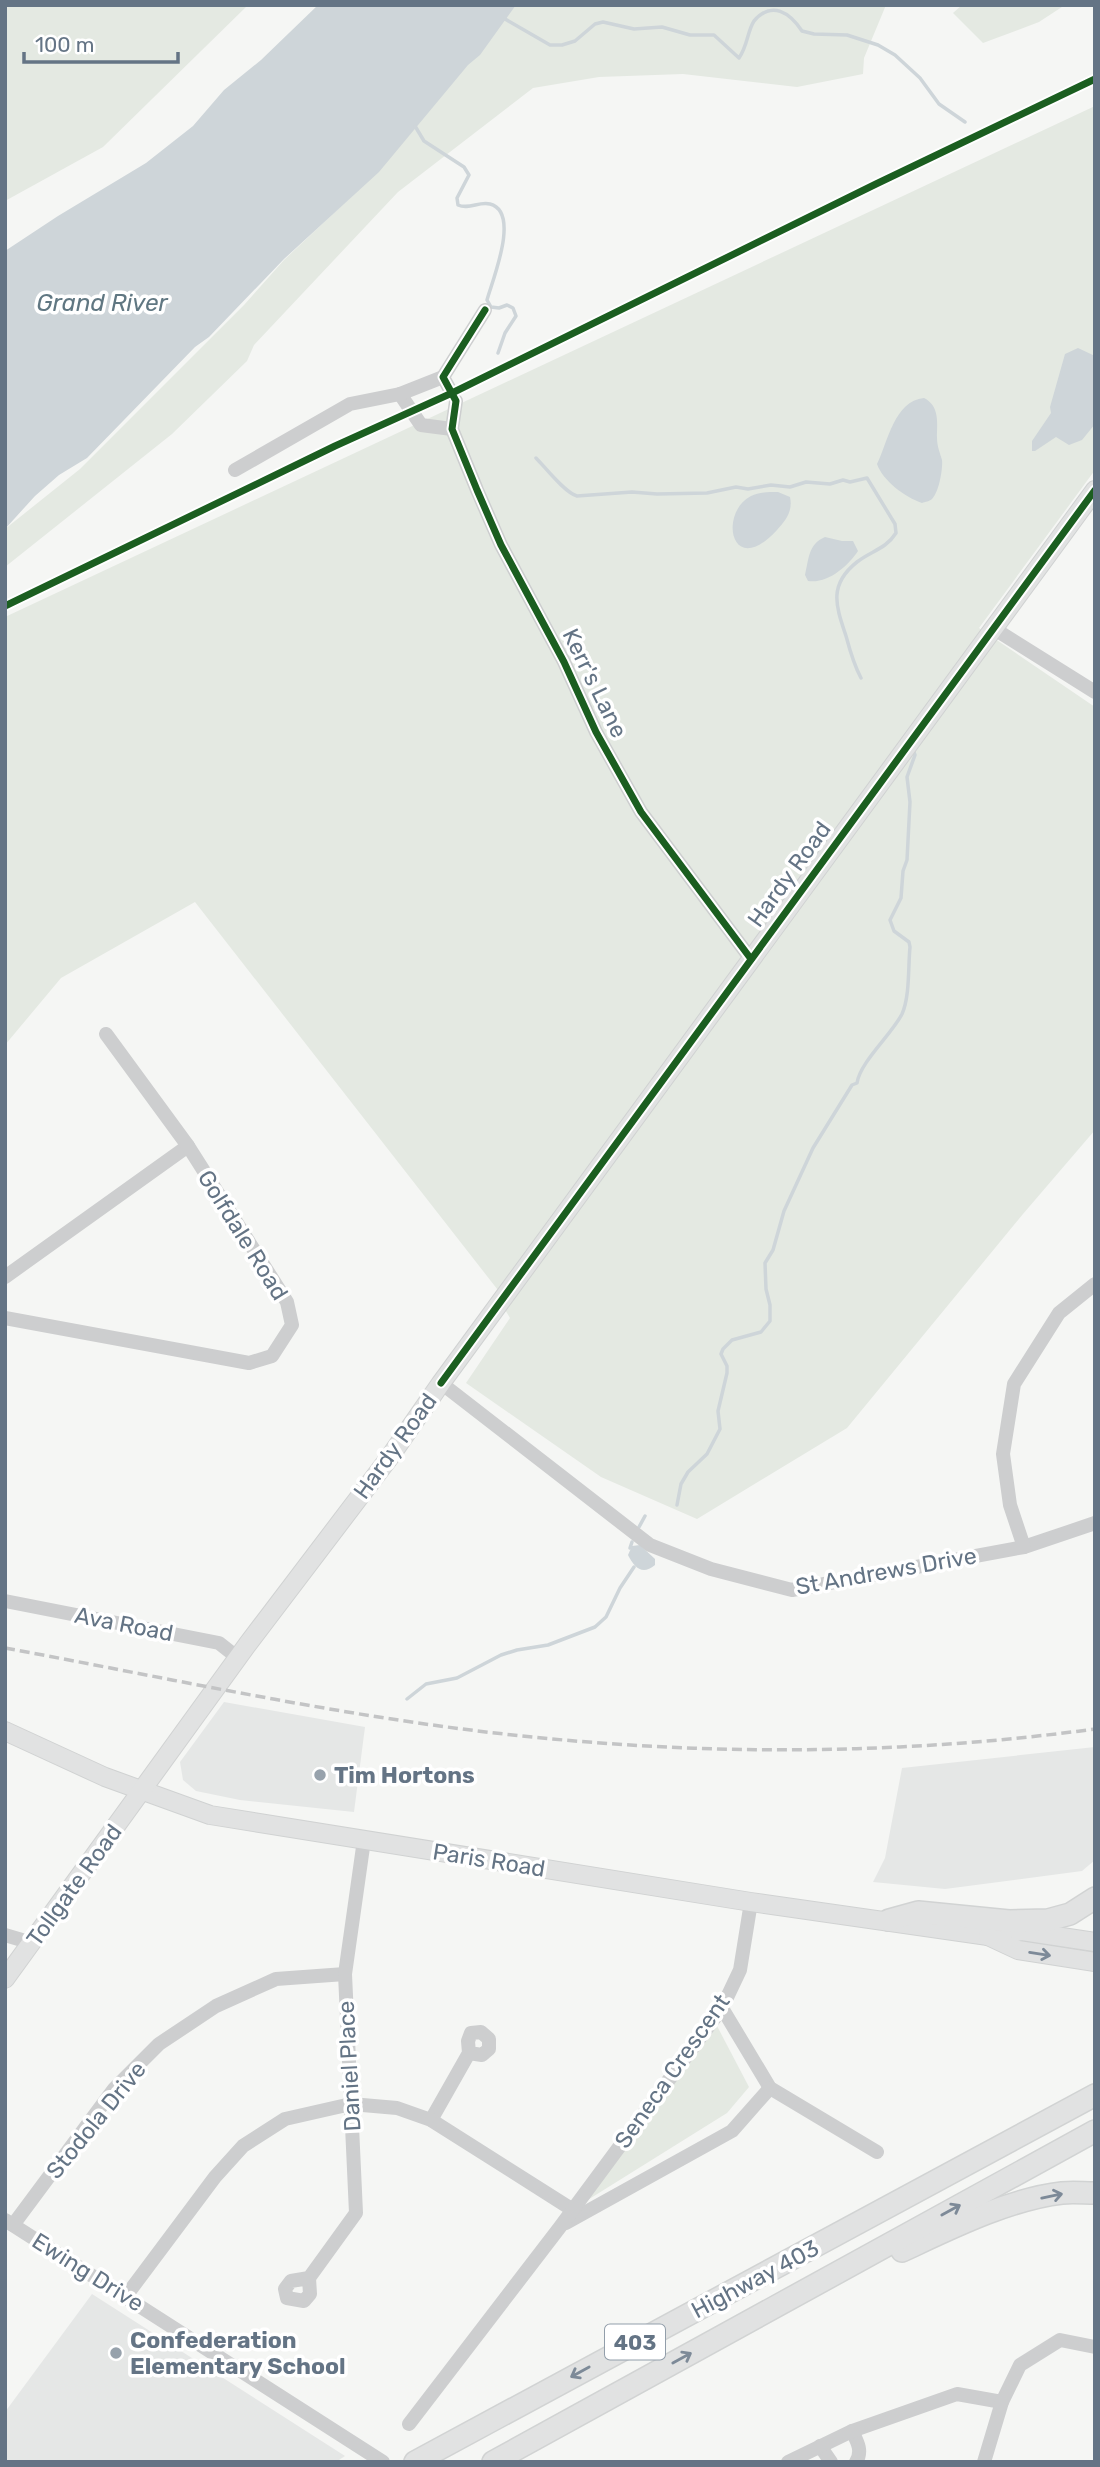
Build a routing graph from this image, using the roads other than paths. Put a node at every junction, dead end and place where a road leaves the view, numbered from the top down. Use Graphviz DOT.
graph roads {
  1 [pos="485,310"];
  2 [pos="449,389"];
  3 [pos="400,394"];
  4 [pos="452,429"];
  5 [pos="235,470"];
  6 [pos="1095,490"];
  7 [pos="993,628"];
  8 [pos="1095,692"];
  9 [pos="751,959"];
  10 [pos="106,1034"];
  11 [pos="188,1146"];
  12 [pos="5,1278"];
  13 [pos="1095,1284"];
  14 [pos="5,1318"];
  15 [pos="441,1382"];
  16 [pos="1095,1523"];
  17 [pos="1024,1547"];
  18 [pos="5,1601"];
  19 [pos="238,1658"];
  20 [pos="5,1731"];
  21 [pos="142,1791"];
  22 [pos="364,1840"];
  23 [pos="1095,1898"];
  24 [pos="751,1902"];
  25 [pos="889,1920"];
  26 [pos="5,1935"];
  27 [pos="988,1936"];
  28 [pos="1095,1942"];
  29 [pos="32,1943"];
  30 [pos="1095,1962"];
  31 [pos="345,1974"];
  32 [pos="5,1979"];
  33 [pos="722,2008"];
  34 [pos="469,2053"];
  35 [pos="770,2088"];
  36 [pos="1095,2095"];
  37 [pos="351,2104"];
  38 [pos="431,2120"];
  39 [pos="1095,2131"];
  40 [pos="877,2152"];
  41 [pos="1095,2193"];
  42 [pos="573,2210"];
  43 [pos="9,2222"];
  44 [pos="560,2227"];
  45 [pos="309,2278"];
  46 [pos="806,2289"];
  47 [pos="126,2296"];
  48 [pos="1095,2347"];
  49 [pos="1002,2402"];
  50 [pos="410,2424"];
  51 [pos="852,2431"];
  52 [pos="820,2446"];
  53 [pos="383,2462"];
  54 [pos="415,2462"];
  55 [pos="493,2462"];
  56 [pos="788,2462"];
  57 [pos="831,2462"];
  58 [pos="856,2462"];
  59 [pos="984,2462"];
  1 -- 2 [label="street"];
  2 -- 3 [label="street"];
  2 -- 4 [label="street"];
  3 -- 4 [label="street"];
  3 -- 5 [label="street"];
  4 -- 9 [label="street, Kerr's Lane"];
  6 -- 7 [label="main road, Hardy Road"];
  7 -- 8 [label="street"];
  7 -- 9 [label="main road, Hardy Road"];
  9 -- 15 [label="main road, Hardy Road"];
  10 -- 11 [label="street, Golfdale Road"];
  11 -- 12 [label="street"];
  11 -- 14 [label="street, Golfdale Road"];
  13 -- 17 [label="street"];
  15 -- 17 [label="street, St Andrews Drive"];
  15 -- 19 [label="main road, Hardy Road"];
  16 -- 17 [label="street, St Andrews Drive"];
  18 -- 19 [label="street, Ava Road"];
  19 -- 21 [label="main road, Hardy Road"];
  20 -- 21 [label="main road, Paris Road"];
  21 -- 22 [label="main road, Paris Road"];
  21 -- 29 [label="main road, Tollgate Road"];
  22 -- 24 [label="main road, Paris Road"];
  22 -- 31 [label="street, Daniel Place"];
  23 -- 25 [label="highway"];
  24 -- 25 [label="main road, Paris Road"];
  24 -- 33 [label="street, Seneca Crescent"];
  25 -- 27 [label="main road, Paris Road"];
  26 -- 29 [label="street"];
  27 -- 28 [label="main road, Paris Road"];
  27 -- 30 [label="main road, Paris Road, one-way"];
  29 -- 32 [label="main road, Tollgate Road"];
  31 -- 37 [label="street, Daniel Place"];
  31 -- 43 [label="street, Stodola Drive"];
  33 -- 35 [label="street"];
  33 -- 42 [label="street, Seneca Crescent"];
  34 -- 38 [label="street"];
  35 -- 40 [label="street"];
  35 -- 44 [label="street, Seneca Crescent"];
  36 -- 54 [label="highway, Highway 403 / 403, one-way"];
  37 -- 38 [label="street"];
  37 -- 45 [label="street, Daniel Place"];
  37 -- 47 [label="street"];
  38 -- 42 [label="street"];
  46 -- 39 [label="highway, Highway 403 / 403, one-way"];
  46 -- 41 [label="highway, one-way"];
  42 -- 44 [label="street, Seneca Crescent"];
  43 -- 47 [label="street, Ewing Drive"];
  44 -- 50 [label="street, Seneca Crescent"];
  55 -- 46 [label="highway, Highway 403 / 403, one-way"];
  47 -- 53 [label="street, Ewing Drive"];
  48 -- 49 [label="street"];
  49 -- 51 [label="street"];
  49 -- 59 [label="street"];
  51 -- 52 [label="street"];
  51 -- 58 [label="street"];
  52 -- 56 [label="street"];
  52 -- 57 [label="street"];
}
